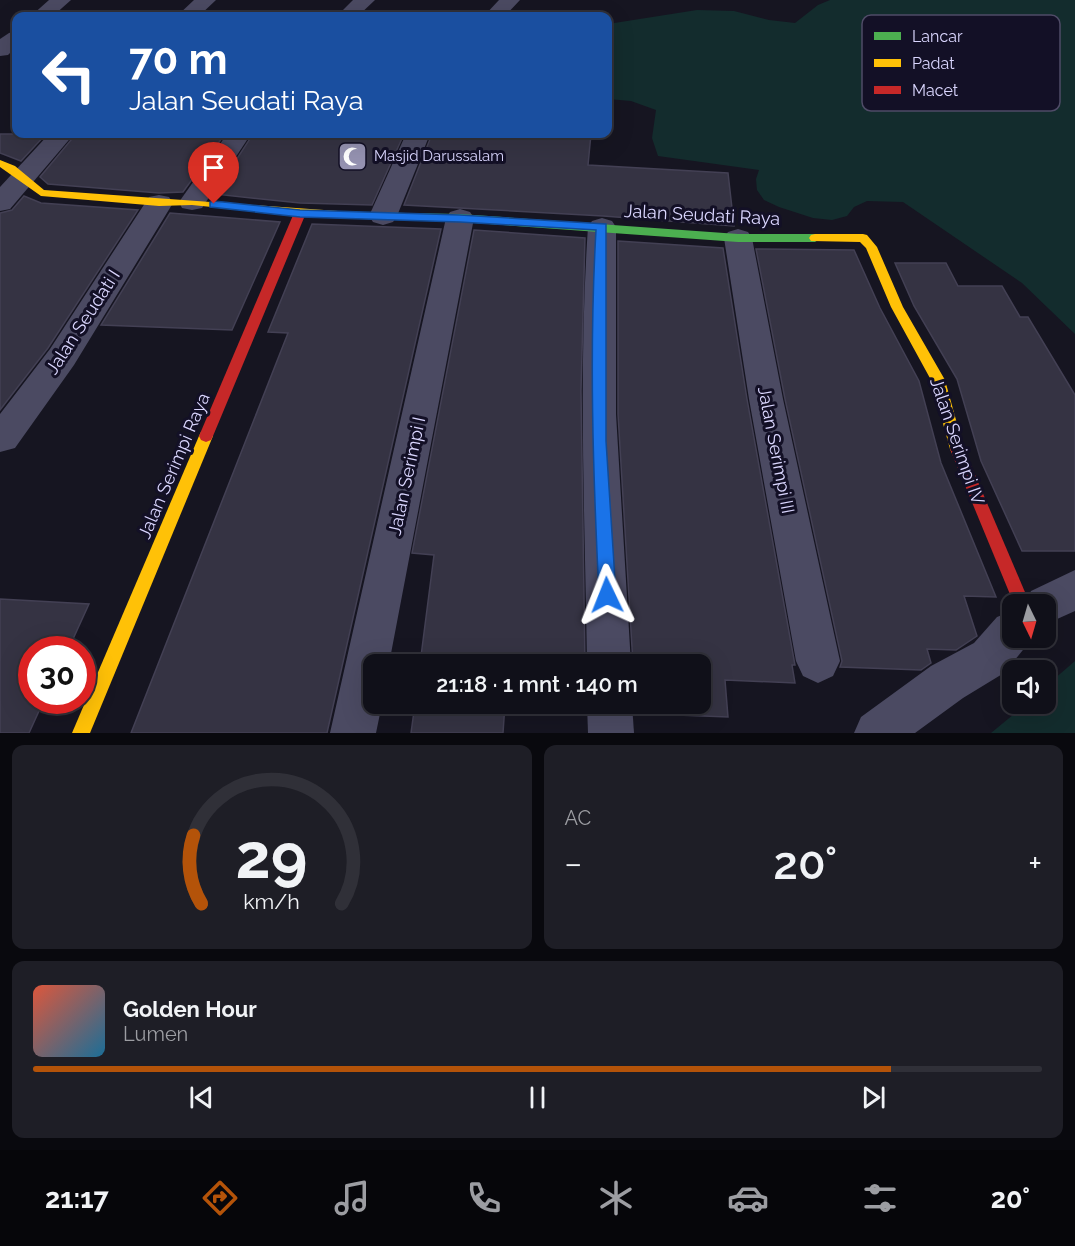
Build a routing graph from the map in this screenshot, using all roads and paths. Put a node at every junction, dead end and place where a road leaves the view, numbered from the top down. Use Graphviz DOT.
graph roads {
  1 [pos="61,0"];
  2 [pos="206,0"];
  3 [pos="365,0"];
  4 [pos="510,0"];
  5 [pos="46,12"];
  6 [pos="192,12"];
  7 [pos="352,12"];
  8 [pos="498,12"];
  9 [pos="12,40"];
  10 [pos="0,50"];
  11 [pos="56,138"];
  12 [pos="235,138"];
  13 [pos="416,138"];
  14 [pos="10,170"];
  15 [pos="192,202"];
  16 [pos="0,203"];
  17 [pos="159,203"];
  18 [pos="300,213"];
  19 [pos="383,216"];
  20 [pos="460,218"];
  21 [pos="602,227"];
  22 [pos="738,238"];
  23 [pos="871,247"];
  24 [pos="2,438"];
  25 [pos="1075,589"];
  26 [pos="1018,594"];
  27 [pos="1056,599"];
  28 [pos="1002,643"];
  29 [pos="609,654"];
  30 [pos="818,661"];
  31 [pos="610,714"];
  32 [pos="81,733"];
  33 [pos="353,733"];
  34 [pos="611,733"];
  35 [pos="877,733"];
  1 -- 5 [label="street"];
  2 -- 6 [label="street"];
  3 -- 7 [label="street"];
  4 -- 8 [label="street"];
  9 -- 10 [label="street"];
  11 -- 14 [label="street"];
  12 -- 15 [label="street"];
  13 -- 19 [label="street"];
  14 -- 16 [label="street"];
  14 -- 17 [label="street, Jalan Seudati Raya"];
  15 -- 17 [label="street, Jalan Seudati Raya"];
  15 -- 18 [label="street, Jalan Seudati Raya"];
  17 -- 24 [label="street, Jalan Seudati I"];
  18 -- 19 [label="street, Jalan Seudati Raya"];
  18 -- 32 [label="street, Jalan Serimpi Raya"];
  19 -- 20 [label="street, Jalan Seudati Raya"];
  20 -- 21 [label="street, Jalan Seudati Raya"];
  20 -- 33 [label="street, Jalan Serimpi I"];
  21 -- 22 [label="street, Jalan Seudati Raya"];
  21 -- 29 [label="street"];
  22 -- 23 [label="street, Jalan Seudati Raya"];
  22 -- 30 [label="street, Jalan Serimpi III"];
  23 -- 26 [label="street, Jalan Serimpi IV"];
  25 -- 27 [label="street"];
  28 -- 35 [label="street"];
  31 -- 34 [label="street"];
}
